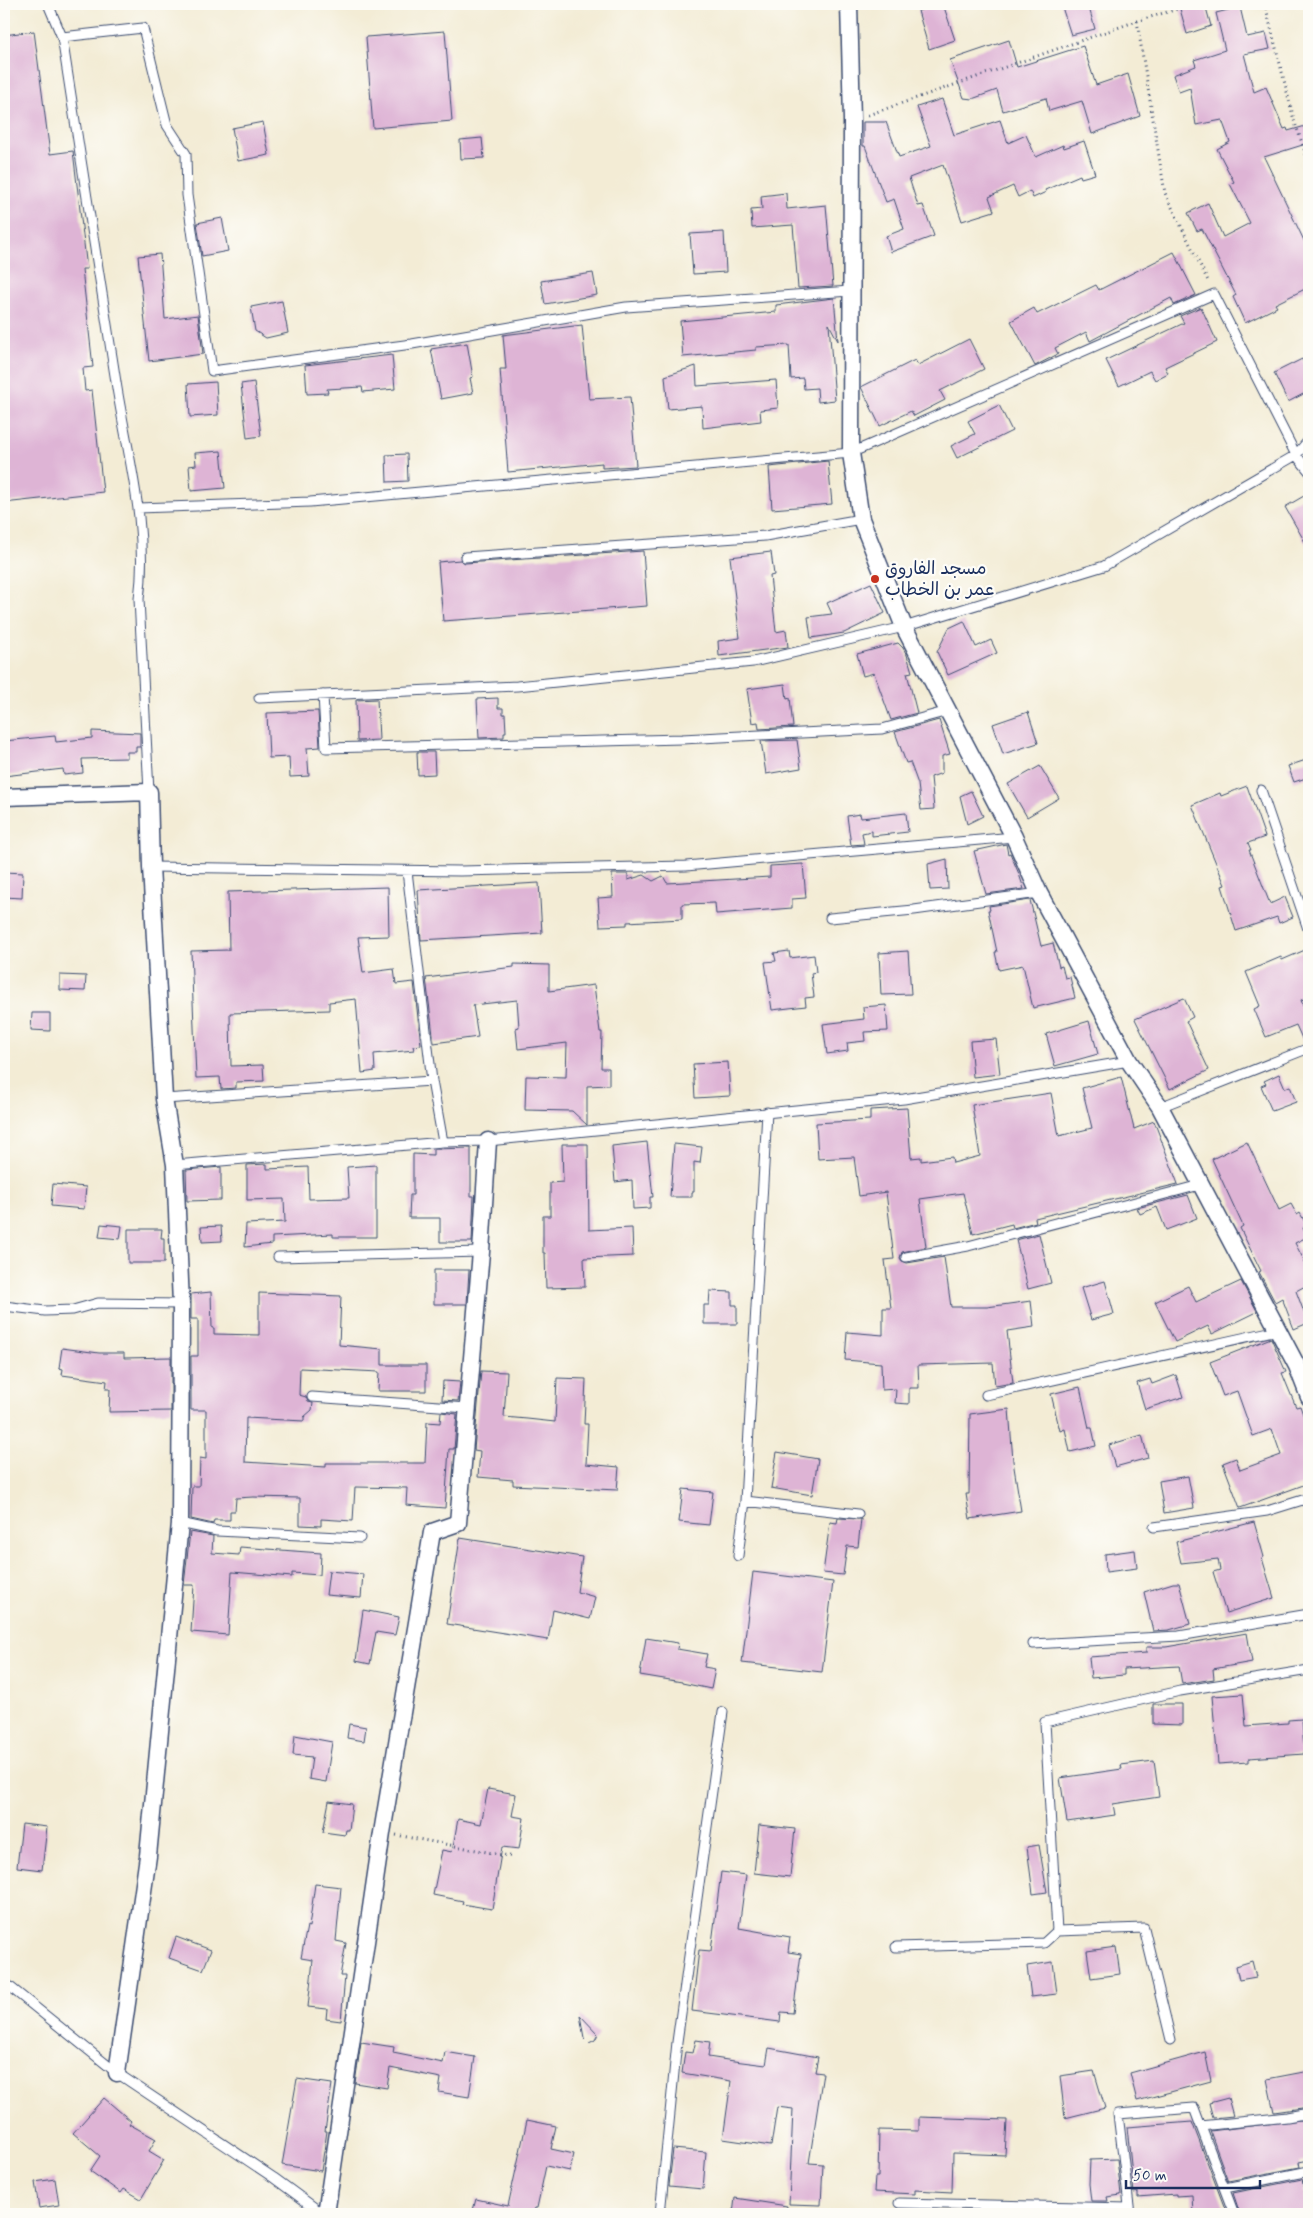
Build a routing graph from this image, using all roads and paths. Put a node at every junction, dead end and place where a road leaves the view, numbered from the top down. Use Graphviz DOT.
graph roads {
  1 [pos="48,4"];
  2 [pos="849,4"];
  3 [pos="1194,4"];
  4 [pos="1265,4"];
  5 [pos="1137,21"];
  6 [pos="62,37"];
  7 [pos="852,120"];
  8 [pos="1309,163"];
  9 [pos="850,291"];
  10 [pos="1214,294"];
  11 [pos="1309,440"];
  12 [pos="851,453"];
  13 [pos="1296,455"];
  14 [pos="1309,471"];
  15 [pos="138,508"];
  16 [pos="861,519"];
  17 [pos="465,558"];
  18 [pos="904,628"];
  19 [pos="323,695"];
  20 [pos="259,698"];
  21 [pos="948,711"];
  22 [pos="1261,790"];
  23 [pos="149,792"];
  24 [pos="4,796"];
  25 [pos="1014,837"];
  26 [pos="150,867"];
  27 [pos="407,871"];
  28 [pos="1039,892"];
  29 [pos="830,918"];
  30 [pos="1309,932"];
  31 [pos="1309,1048"];
  32 [pos="1129,1061"];
  33 [pos="432,1080"];
  34 [pos="164,1099"];
  35 [pos="1160,1107"];
  36 [pos="767,1112"];
  37 [pos="488,1140"];
  38 [pos="443,1142"];
  39 [pos="174,1165"];
  40 [pos="1200,1185"];
  41 [pos="481,1252"];
  42 [pos="278,1257"];
  43 [pos="906,1257"];
  44 [pos="181,1304"];
  45 [pos="4,1306"];
  46 [pos="1278,1330"];
  47 [pos="1303,1364"];
  48 [pos="986,1395"];
  49 [pos="312,1397"];
  50 [pos="1309,1397"];
  51 [pos="467,1408"];
  52 [pos="1309,1498"];
  53 [pos="744,1501"];
  54 [pos="858,1514"];
  55 [pos="180,1523"];
  56 [pos="1154,1527"];
  57 [pos="360,1538"];
  58 [pos="738,1556"];
  59 [pos="1309,1614"];
  60 [pos="1033,1644"];
  61 [pos="1309,1670"];
  62 [pos="723,1712"];
  63 [pos="382,1833"];
  64 [pos="514,1857"];
  65 [pos="1057,1931"];
  66 [pos="896,1947"];
  67 [pos="4,1982"];
  68 [pos="1171,2040"];
  69 [pos="117,2072"];
  70 [pos="1309,2113"];
  71 [pos="1201,2126"];
  72 [pos="1309,2171"];
  73 [pos="1225,2188"];
  74 [pos="900,2204"];
  75 [pos="1130,2211"];
  76 [pos="325,2214"];
  77 [pos="660,2214"];
  78 [pos="1234,2214"];
  1 -- 6 [label="lane"];
  2 -- 7 [label="street"];
  3 -- 5 [label="path"];
  4 -- 8 [label="path"];
  5 -- 7 [label="path"];
  5 -- 10 [label="path"];
  6 -- 9 [label="lane"];
  6 -- 15 [label="lane"];
  7 -- 9 [label="street"];
  9 -- 12 [label="street"];
  10 -- 12 [label="lane"];
  10 -- 13 [label="lane"];
  11 -- 13 [label="lane"];
  12 -- 15 [label="lane"];
  12 -- 16 [label="street"];
  13 -- 14 [label="lane"];
  13 -- 18 [label="lane"];
  15 -- 23 [label="lane"];
  16 -- 17 [label="lane"];
  16 -- 18 [label="street"];
  18 -- 19 [label="lane"];
  18 -- 21 [label="street"];
  19 -- 20 [label="lane"];
  19 -- 21 [label="lane"];
  21 -- 25 [label="street"];
  22 -- 30 [label="lane"];
  23 -- 24 [label="street"];
  23 -- 26 [label="street"];
  25 -- 27 [label="lane"];
  25 -- 28 [label="street"];
  26 -- 27 [label="lane"];
  26 -- 34 [label="street"];
  27 -- 33 [label="lane"];
  28 -- 29 [label="lane"];
  28 -- 32 [label="street"];
  31 -- 35 [label="lane"];
  32 -- 35 [label="street"];
  32 -- 36 [label="lane"];
  33 -- 34 [label="lane"];
  33 -- 38 [label="lane"];
  34 -- 39 [label="street"];
  35 -- 40 [label="street"];
  36 -- 37 [label="lane"];
  36 -- 53 [label="lane"];
  37 -- 38 [label="lane"];
  37 -- 41 [label="street"];
  38 -- 39 [label="lane"];
  39 -- 44 [label="street"];
  40 -- 43 [label="lane"];
  40 -- 46 [label="street"];
  41 -- 42 [label="lane"];
  41 -- 51 [label="street"];
  44 -- 45 [label="lane"];
  44 -- 55 [label="street"];
  46 -- 47 [label="street"];
  46 -- 48 [label="lane"];
  47 -- 50 [label="street"];
  49 -- 51 [label="lane"];
  51 -- 63 [label="street"];
  52 -- 56 [label="lane"];
  53 -- 54 [label="lane"];
  53 -- 58 [label="lane"];
  55 -- 57 [label="lane"];
  55 -- 69 [label="street"];
  59 -- 60 [label="lane"];
  61 -- 65 [label="lane"];
  62 -- 77 [label="lane"];
  63 -- 64 [label="path"];
  63 -- 76 [label="street"];
  65 -- 66 [label="lane"];
  65 -- 68 [label="lane"];
  67 -- 69 [label="lane"];
  69 -- 76 [label="lane"];
  70 -- 71 [label="lane"];
  71 -- 73 [label="lane"];
  71 -- 75 [label="lane"];
  72 -- 73 [label="lane"];
  73 -- 78 [label="lane"];
  74 -- 75 [label="lane"];
}
